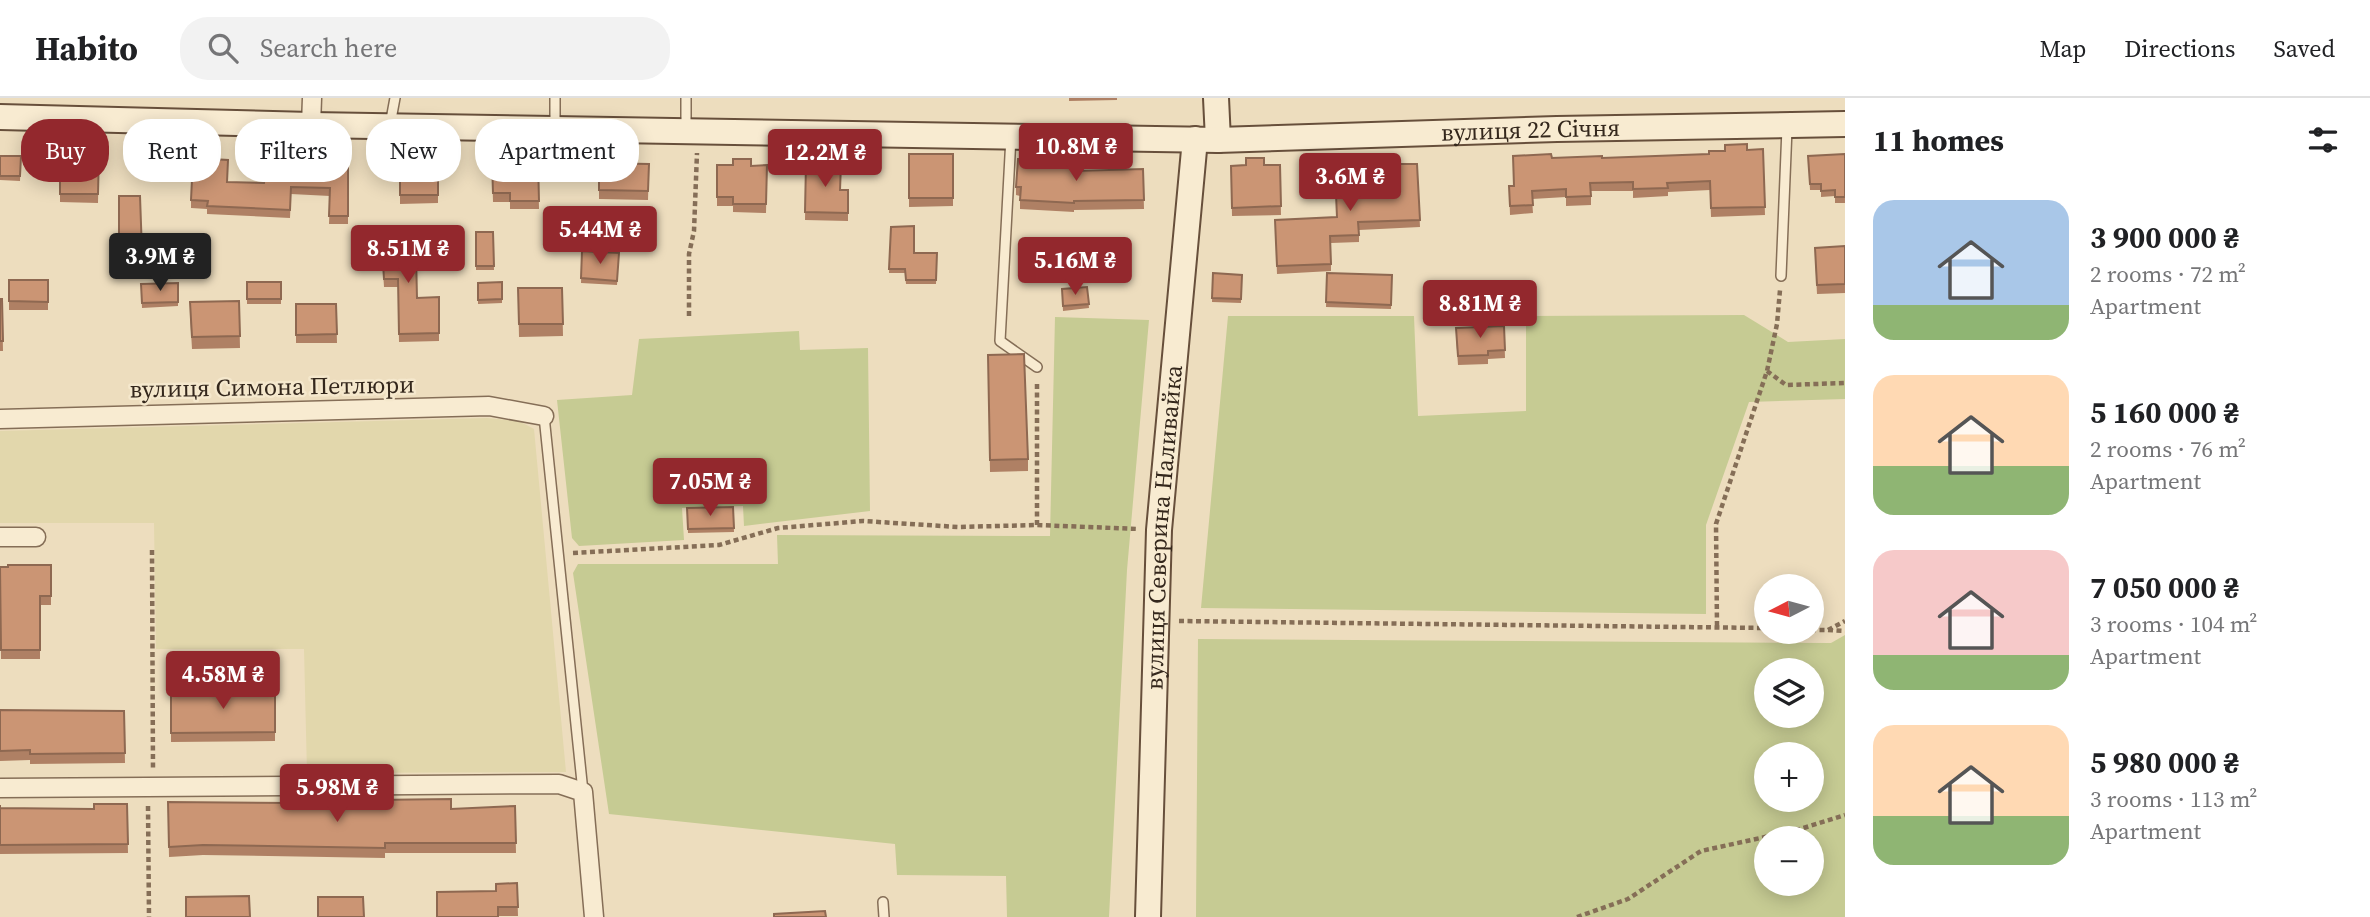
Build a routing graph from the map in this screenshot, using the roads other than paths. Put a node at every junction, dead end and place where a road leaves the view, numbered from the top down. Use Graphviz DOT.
graph roads {
  1 [pos="312,98"];
  2 [pos="395,98"];
  3 [pos="555,98"];
  4 [pos="686,98"];
  5 [pos="1216,98"];
  6 [pos="0,117"];
  7 [pos="311,119"];
  8 [pos="391,119"];
  9 [pos="555,119"];
  10 [pos="235,123"];
  11 [pos="1845,124"];
  12 [pos="1787,125"];
  13 [pos="639,130"];
  14 [pos="692,131"];
  15 [pos="1011,135"];
  16 [pos="1206,139"];
  17 [pos="1781,276"];
  18 [pos="1037,367"];
  19 [pos="544,416"];
  20 [pos="0,419"];
  21 [pos="0,537"];
  22 [pos="36,537"];
  23 [pos="0,788"];
  24 [pos="583,792"];
  25 [pos="883,902"];
  26 [pos="594,917"];
  27 [pos="884,917"];
  28 [pos="1148,917"];
  1 -- 7 [label="street"];
  2 -- 8 [label="lane"];
  3 -- 9 [label="lane"];
  4 -- 14 [label="lane"];
  5 -- 16 [label="street, вулиця Северина Наливайка"];
  6 -- 10 [label="street, вулиця 22 Січня"];
  11 -- 12 [label="street, вулиця 22 Січня"];
  12 -- 16 [label="street, вулиця 22 Січня"];
  12 -- 17 [label="lane"];
  13 -- 14 [label="street, вулиця 22 Січня"];
  14 -- 15 [label="street, вулиця 22 Січня"];
  15 -- 16 [label="street, вулиця 22 Січня"];
  15 -- 18 [label="lane"];
  16 -- 28 [label="street, вулиця Северина Наливайка"];
  19 -- 20 [label="street, вулиця Симона Петлюри"];
  19 -- 24 [label="lane"];
  21 -- 22 [label="street"];
  23 -- 24 [label="street"];
  24 -- 26 [label="street"];
  25 -- 27 [label="lane"];
}
